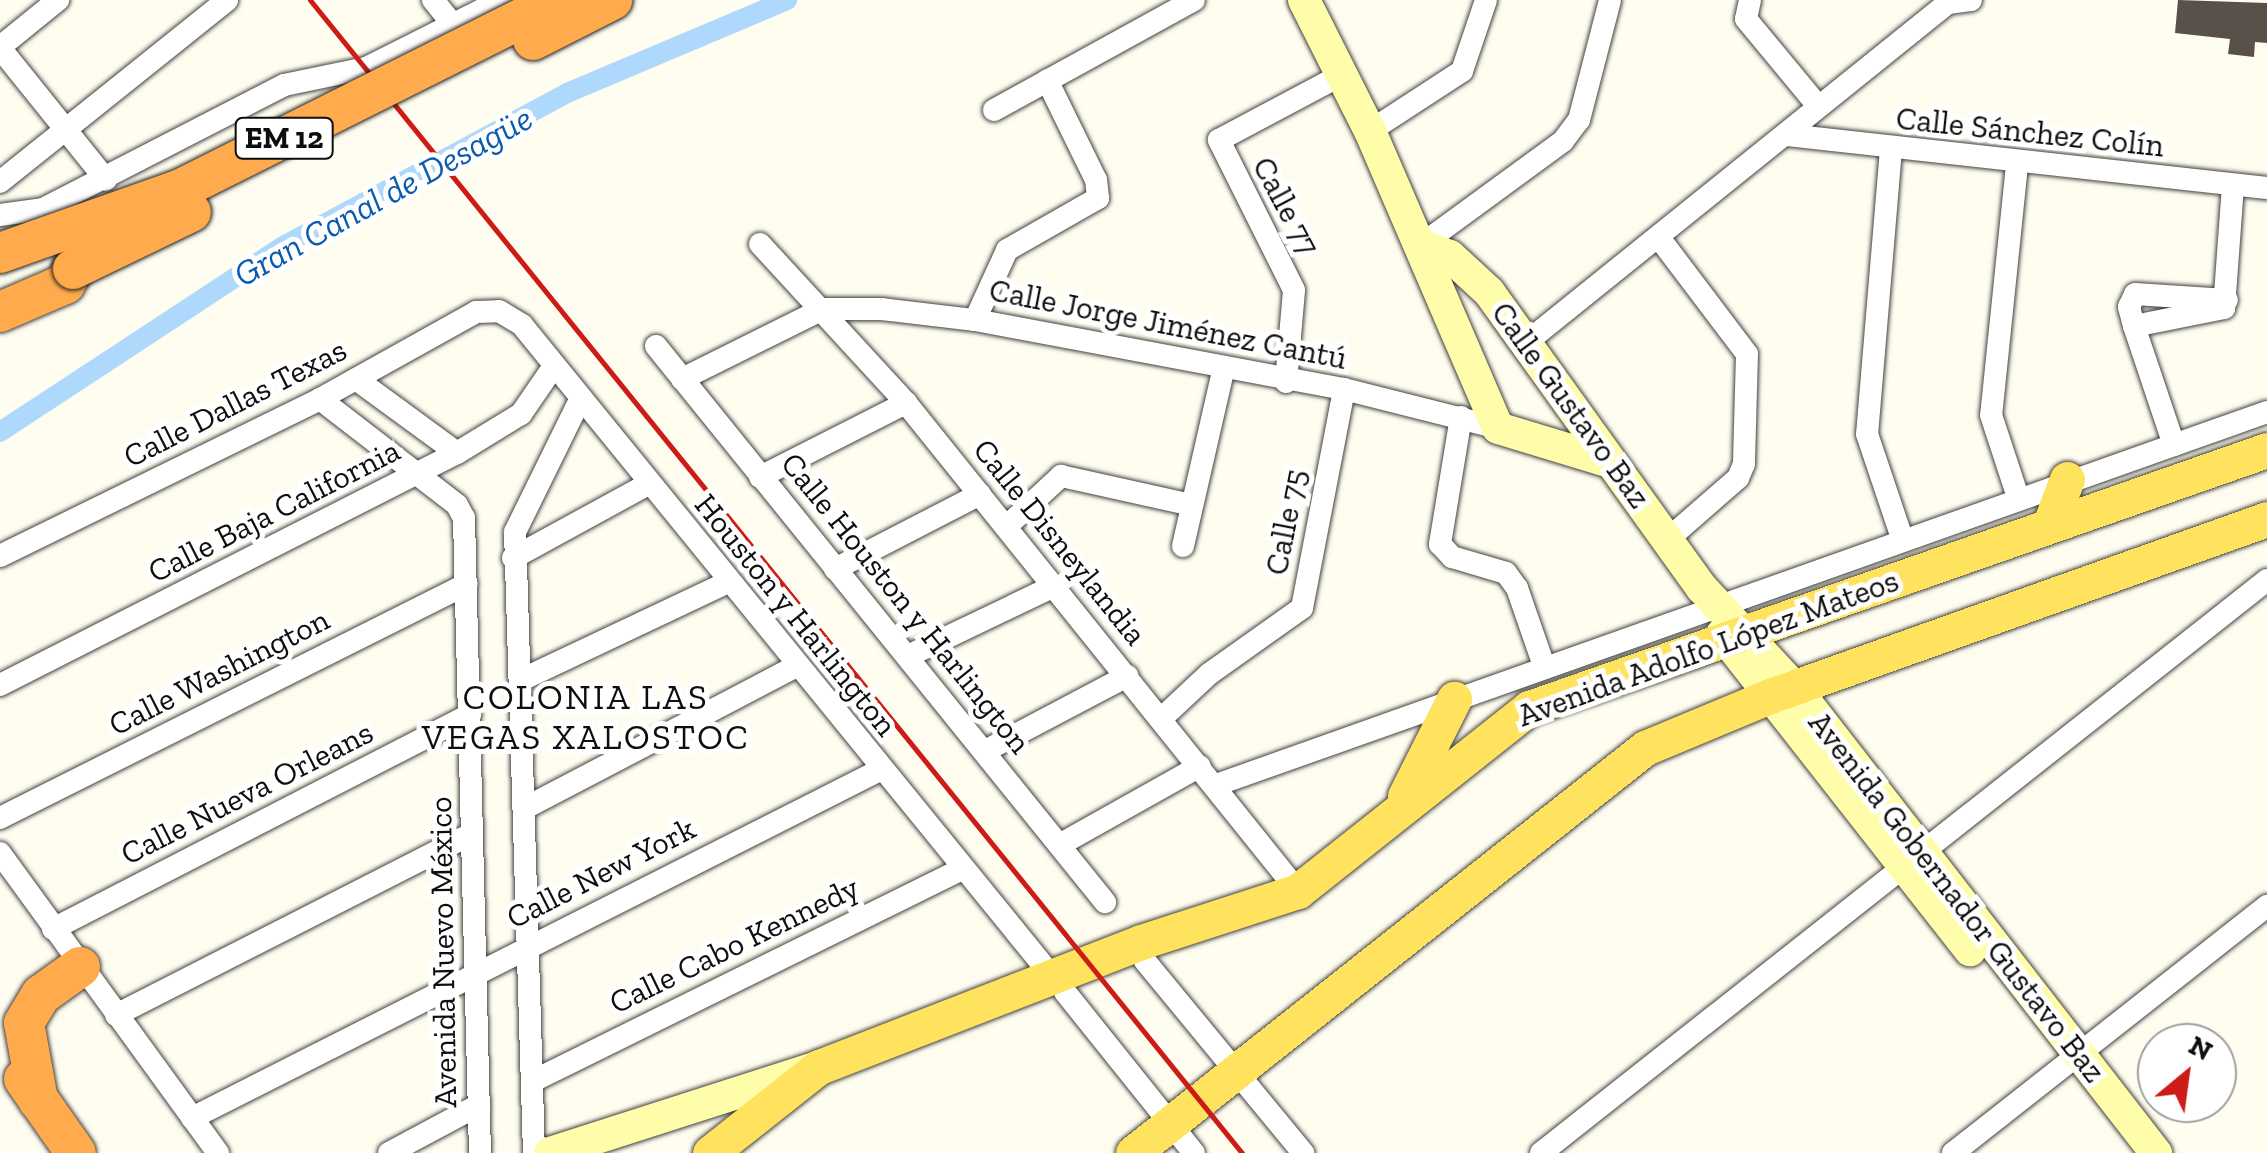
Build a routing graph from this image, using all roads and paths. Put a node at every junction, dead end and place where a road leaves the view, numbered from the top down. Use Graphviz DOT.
graph roads {
  1 [pos="58,0"];
  2 [pos="226,0"];
  3 [pos="433,0"];
  4 [pos="502,0"];
  5 [pos="559,0"];
  6 [pos="612,0"];
  7 [pos="1194,0"];
  8 [pos="1304,0"];
  9 [pos="1486,0"];
  10 [pos="1610,0"];
  11 [pos="1750,0"];
  12 [pos="1955,1"];
  13 [pos="454,26"];
  14 [pos="0,48"];
  15 [pos="1342,74"];
  16 [pos="1047,80"];
  17 [pos="1818,106"];
  18 [pos="994,110"];
  19 [pos="1370,130"];
  20 [pos="65,131"];
  21 [pos="1787,135"];
  22 [pos="1891,150"];
  23 [pos="2017,165"];
  24 [pos="106,180"];
  25 [pos="0,182"];
  26 [pos="2233,186"];
  27 [pos="2267,188"];
  28 [pos="0,216"];
  29 [pos="1660,239"];
  30 [pos="760,244"];
  31 [pos="1421,245"];
  32 [pos="0,253"];
  33 [pos="74,270"];
  34 [pos="0,291"];
  35 [pos="823,308"];
  36 [pos="499,311"];
  37 [pos="0,312"];
  38 [pos="975,320"];
  39 [pos="1528,341"];
  40 [pos="656,346"];
  41 [pos="554,366"];
  42 [pos="1223,371"];
  43 [pos="356,379"];
  44 [pos="682,379"];
  45 [pos="1286,382"];
  46 [pos="1344,389"];
  47 [pos="581,398"];
  48 [pos="320,399"];
  49 [pos="906,403"];
  50 [pos="2267,412"];
  51 [pos="1461,418"];
  52 [pos="1498,428"];
  53 [pos="2174,445"];
  54 [pos="2267,450"];
  55 [pos="456,453"];
  56 [pos="1610,462"];
  57 [pos="417,475"];
  58 [pos="760,477"];
  59 [pos="2067,479"];
  60 [pos="648,484"];
  61 [pos="980,494"];
  62 [pos="2018,496"];
  63 [pos="1192,505"];
  64 [pos="2267,520"];
  65 [pos="2050,524"];
  66 [pos="1007,526"];
  67 [pos="1902,538"];
  68 [pos="1668,539"];
  69 [pos="1183,546"];
  70 [pos="0,556"];
  71 [pos="513,558"];
  72 [pos="835,570"];
  73 [pos="2267,580"];
  74 [pos="728,582"];
  75 [pos="467,584"];
  76 [pos="1054,586"];
  77 [pos="1721,614"];
  78 [pos="908,656"];
  79 [pos="1624,656"];
  80 [pos="1544,666"];
  81 [pos="795,668"];
  82 [pos="1127,676"];
  83 [pos="521,680"];
  84 [pos="0,686"];
  85 [pos="1782,692"];
  86 [pos="1454,699"];
  87 [pos="470,715"];
  88 [pos="1162,718"];
  89 [pos="985,750"];
  90 [pos="1200,766"];
  91 [pos="880,770"];
  92 [pos="1216,786"];
  93 [pos="526,807"];
  94 [pos="1398,810"];
  95 [pos="0,818"];
  96 [pos="472,834"];
  97 [pos="1062,844"];
  98 [pos="0,853"];
  99 [pos="1913,860"];
  100 [pos="962,869"];
  101 [pos="1298,890"];
  102 [pos="1105,902"];
  103 [pos="2267,906"];
  104 [pos="53,930"];
  105 [pos="530,944"];
  106 [pos="1145,961"];
  107 [pos="1042,964"];
  108 [pos="80,967"];
  109 [pos="475,975"];
  110 [pos="1065,992"];
  111 [pos="116,1015"];
  112 [pos="0,1045"];
  113 [pos="2071,1060"];
  114 [pos="819,1066"];
  115 [pos="1236,1069"];
  116 [pos="535,1080"];
  117 [pos="19,1095"];
  118 [pos="479,1105"];
  119 [pos="192,1118"];
  120 [pos="1170,1124"];
  121 [pos="46,1153"];
  122 [pos="76,1153"];
  123 [pos="218,1153"];
  124 [pos="389,1153"];
  125 [pos="480,1153"];
  126 [pos="534,1153"];
  127 [pos="550,1153"];
  128 [pos="710,1153"];
  129 [pos="1133,1153"];
  130 [pos="1194,1153"];
  131 [pos="1304,1153"];
  132 [pos="1540,1153"];
  133 [pos="1953,1153"];
  134 [pos="2131,1153"];
  135 [pos="2156,1153"];
  1 -- 14 [label="street"];
  2 -- 20 [label="street"];
  3 -- 13 [label="street"];
  4 -- 13 [label="street"];
  5 -- 32 [label="highway, EM 12, bridge"];
  6 -- 33 [label="highway, EM 12, bridge"];
  7 -- 16 [label="street"];
  8 -- 15 [label="street, Calle Gustavo Baz"];
  9 -- 19 [label="street"];
  10 -- 31 [label="street"];
  11 -- 17 [label="street"];
  12 -- 17 [label="street"];
  13 -- 24 [label="street"];
  14 -- 20 [label="street"];
  15 -- 19 [label="street, Calle Gustavo Baz"];
  15 -- 45 [label="street, Calle 77"];
  16 -- 18 [label="street"];
  16 -- 38 [label="street"];
  17 -- 21 [label="street"];
  19 -- 31 [label="street, Calle Gustavo Baz"];
  20 -- 24 [label="street"];
  20 -- 25 [label="street"];
  21 -- 22 [label="street, Calle Sánchez Colín"];
  21 -- 29 [label="street"];
  22 -- 23 [label="street, Calle Sánchez Colín"];
  22 -- 67 [label="street"];
  23 -- 26 [label="street, Calle Sánchez Colín"];
  23 -- 62 [label="street"];
  24 -- 28 [label="street"];
  26 -- 27 [label="street, Calle Sánchez Colín"];
  26 -- 53 [label="street"];
  29 -- 39 [label="street"];
  29 -- 68 [label="street"];
  30 -- 35 [label="street, Calle Disneylandia"];
  31 -- 39 [label="street, Calle Gustavo Baz"];
  31 -- 52 [label="street, Calle Gustavo Baz"];
  33 -- 34 [label="highway"];
  33 -- 37 [label="highway"];
  35 -- 38 [label="street, Calle Jorge Jiménez Cantú"];
  35 -- 44 [label="street"];
  35 -- 49 [label="street, Calle Disneylandia"];
  36 -- 41 [label="street, Houston y Harlington"];
  36 -- 43 [label="street, Calle Dallas Texas"];
  38 -- 42 [label="street, Calle Jorge Jiménez Cantú"];
  39 -- 56 [label="street, Calle Gustavo Baz"];
  40 -- 44 [label="street, Calle Houston y Harlington"];
  41 -- 47 [label="street, Houston y Harlington"];
  41 -- 55 [label="street, Calle Baja California"];
  42 -- 45 [label="street, Calle Jorge Jiménez Cantú"];
  42 -- 63 [label="street"];
  43 -- 48 [label="street, Calle Dallas Texas"];
  43 -- 55 [label="street"];
  44 -- 58 [label="street, Calle Houston y Harlington"];
  45 -- 46 [label="street, Calle Jorge Jiménez Cantú"];
  46 -- 51 [label="street, Calle Jorge Jiménez Cantú"];
  46 -- 88 [label="street, Calle 75"];
  47 -- 60 [label="street, Houston y Harlington"];
  47 -- 71 [label="street"];
  48 -- 57 [label="street, Avenida Nuevo México"];
  48 -- 70 [label="street, Calle Dallas Texas"];
  49 -- 58 [label="street"];
  49 -- 61 [label="street, Calle Disneylandia"];
  50 -- 53 [label="street"];
  51 -- 52 [label="street, Calle Jorge Jiménez Cantú"];
  51 -- 80 [label="street"];
  52 -- 56 [label="street"];
  53 -- 59 [label="street"];
  54 -- 65 [label="main road, Avenida Adolfo López Mateos"];
  55 -- 57 [label="street, Calle Baja California"];
  56 -- 68 [label="street, Calle Gustavo Baz"];
  57 -- 75 [label="street, Avenida Nuevo México"];
  57 -- 84 [label="street, Calle Baja California"];
  58 -- 72 [label="street, Calle Houston y Harlington"];
  59 -- 62 [label="street"];
  59 -- 65 [label="main road"];
  60 -- 71 [label="street"];
  60 -- 74 [label="street, Houston y Harlington"];
  61 -- 66 [label="street, Calle Disneylandia"];
  61 -- 72 [label="street"];
  62 -- 67 [label="street"];
  63 -- 66 [label="street"];
  63 -- 69 [label="street"];
  64 -- 85 [label="main road, Avenida Adolfo López Mateos"];
  65 -- 77 [label="main road, Avenida Adolfo López Mateos"];
  66 -- 76 [label="street, Calle Disneylandia"];
  67 -- 77 [label="street"];
  68 -- 77 [label="street, Calle Gustavo Baz"];
  71 -- 83 [label="street"];
  72 -- 78 [label="street, Calle Houston y Harlington"];
  73 -- 99 [label="street"];
  74 -- 81 [label="street, Houston y Harlington"];
  74 -- 83 [label="street"];
  75 -- 87 [label="street, Avenida Nuevo México"];
  75 -- 95 [label="street, Calle Washington"];
  76 -- 78 [label="street"];
  76 -- 82 [label="street, Calle Disneylandia"];
  77 -- 79 [label="main road, Avenida Adolfo López Mateos"];
  77 -- 85 [label="street, Calle Gustavo Baz"];
  78 -- 89 [label="street, Calle Houston y Harlington"];
  79 -- 80 [label="street"];
  79 -- 94 [label="main road, Avenida Adolfo López Mateos"];
  80 -- 86 [label="street"];
  81 -- 91 [label="street, Houston y Harlington"];
  81 -- 93 [label="street"];
  82 -- 88 [label="street, Calle Disneylandia"];
  82 -- 89 [label="street"];
  83 -- 93 [label="street"];
  85 -- 99 [label="street, Avenida Gobernador Gustavo Baz"];
  85 -- 115 [label="main road, Avenida Adolfo López Mateos"];
  86 -- 92 [label="street"];
  86 -- 94 [label="main road"];
  87 -- 96 [label="street, Avenida Nuevo México"];
  87 -- 104 [label="street, Calle Nueva Orleans"];
  88 -- 90 [label="street, Calle Disneylandia"];
  89 -- 97 [label="street, Calle Houston y Harlington"];
  90 -- 92 [label="street, Calle Disneylandia"];
  90 -- 97 [label="street"];
  91 -- 100 [label="street, Houston y Harlington"];
  91 -- 105 [label="street, Calle New York"];
  92 -- 101 [label="street, Calle Disneylandia"];
  93 -- 105 [label="street"];
  94 -- 101 [label="main road, Avenida Adolfo López Mateos"];
  96 -- 109 [label="street, Avenida Nuevo México"];
  96 -- 111 [label="street"];
  97 -- 102 [label="street, Calle Houston y Harlington"];
  98 -- 104 [label="street"];
  99 -- 113 [label="street, Avenida Gobernador Gustavo Baz"];
  99 -- 132 [label="street"];
  100 -- 107 [label="street, Houston y Harlington"];
  100 -- 116 [label="street, Calle Cabo Kennedy"];
  101 -- 114 [label="main road, Avenida Adolfo López Mateos"];
  103 -- 113 [label="street"];
  104 -- 108 [label="street"];
  105 -- 109 [label="street, Calle New York"];
  105 -- 116 [label="street"];
  106 -- 115 [label="street"];
  108 -- 111 [label="street"];
  108 -- 117 [label="highway"];
  109 -- 118 [label="street, Avenida Nuevo México"];
  109 -- 119 [label="street, Calle New York"];
  110 -- 120 [label="street"];
  111 -- 119 [label="street"];
  112 -- 117 [label="highway"];
  113 -- 133 [label="street"];
  113 -- 134 [label="street, Avenida Gobernador Gustavo Baz"];
  113 -- 135 [label="street, Avenida Gobernador Gustavo Baz"];
  114 -- 127 [label="street"];
  114 -- 128 [label="main road, Avenida Adolfo López Mateos"];
  115 -- 120 [label="main road, Avenida Adolfo López Mateos"];
  115 -- 131 [label="street"];
  116 -- 126 [label="street"];
  117 -- 121 [label="highway"];
  117 -- 122 [label="highway"];
  118 -- 124 [label="street"];
  118 -- 125 [label="street, Avenida Nuevo México"];
  119 -- 123 [label="street"];
  120 -- 129 [label="main road, Avenida Adolfo López Mateos"];
  120 -- 130 [label="street"];
}
